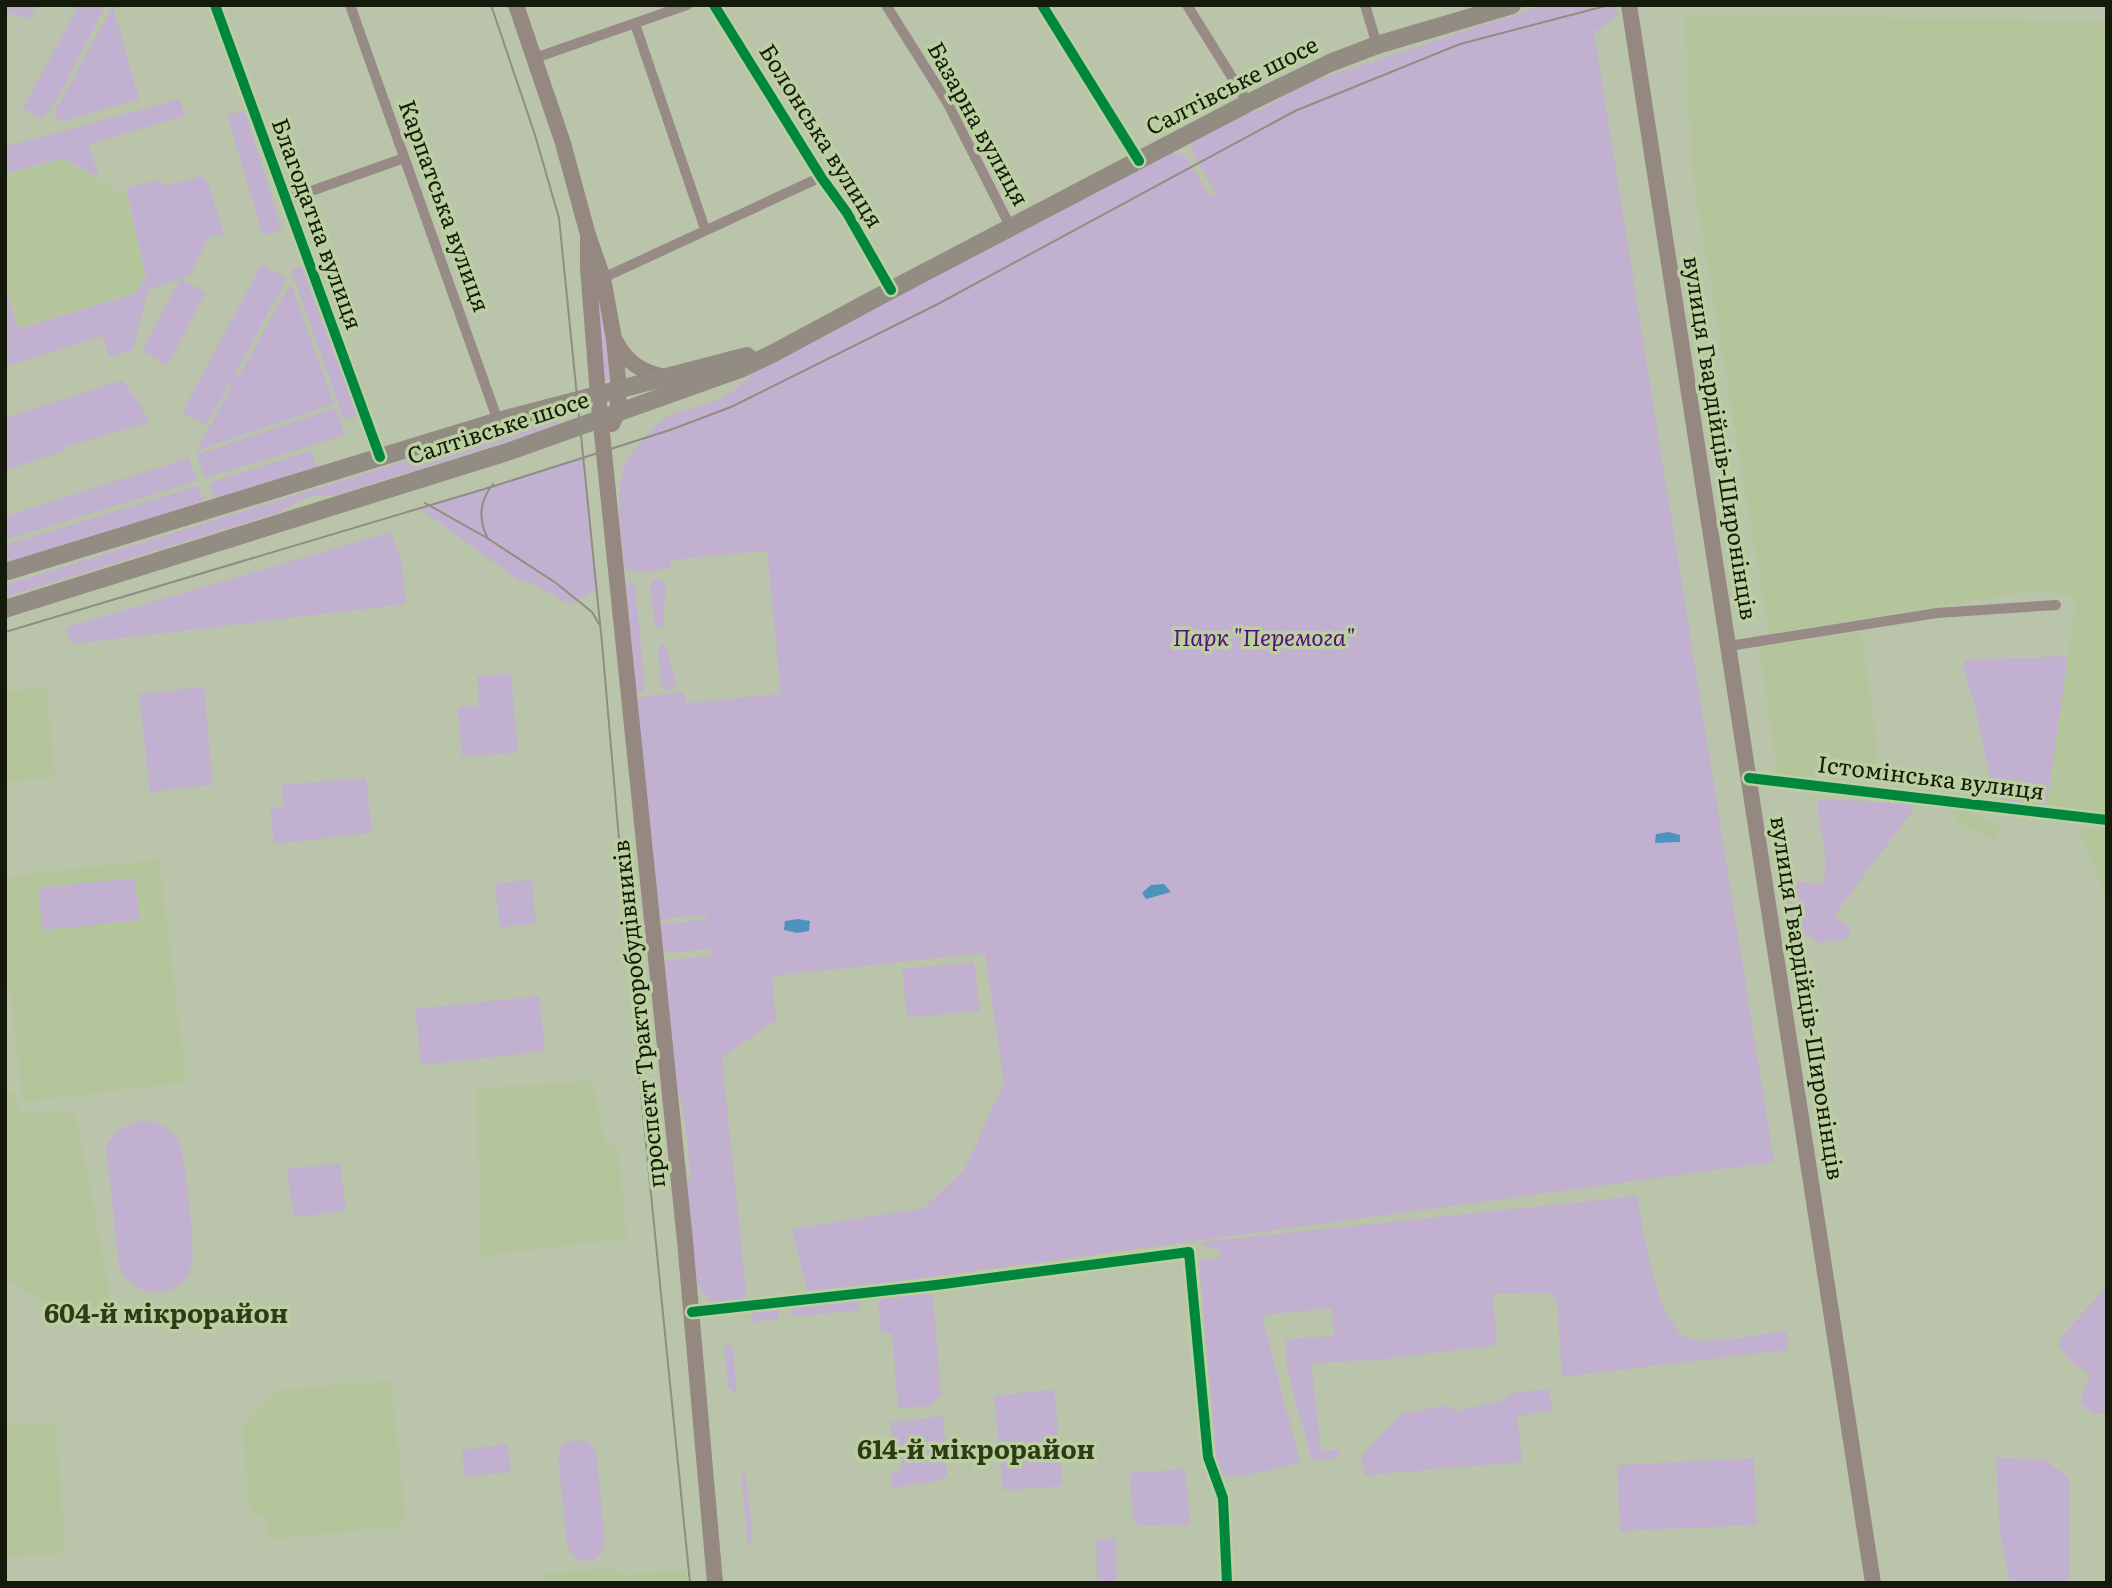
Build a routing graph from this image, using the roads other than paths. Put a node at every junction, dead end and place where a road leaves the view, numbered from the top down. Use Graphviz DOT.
graph roads {
  1 [pos="215,5"];
  2 [pos="350,5"];
  3 [pos="516,5"];
  4 [pos="687,5"];
  5 [pos="714,5"];
  6 [pos="886,5"];
  7 [pos="1042,5"];
  8 [pos="1187,5"];
  9 [pos="1365,5"];
  10 [pos="1512,5"];
  11 [pos="1629,5"];
  12 [pos="1494,8"];
  13 [pos="635,24"];
  14 [pos="1377,45"];
  15 [pos="535,58"];
  16 [pos="1248,103"];
  17 [pos="404,158"];
  18 [pos="1139,161"];
  19 [pos="821,177"];
  20 [pos="286,200"];
  21 [pos="1011,228"];
  22 [pos="705,229"];
  23 [pos="588,235"];
  24 [pos="603,278"];
  25 [pos="891,289"];
  26 [pos="614,339"];
  27 [pos="800,339"];
  28 [pos="665,377"];
  29 [pos="619,390"];
  30 [pos="598,395"];
  31 [pos="609,417"];
  32 [pos="499,421"];
  33 [pos="380,457"];
  34 [pos="5,572"];
  35 [pos="2056,605"];
  36 [pos="5,609"];
  37 [pos="1729,646"];
  38 [pos="1749,778"];
  39 [pos="2107,820"];
  40 [pos="692,1312"];
  41 [pos="715,1583"];
  42 [pos="1227,1583"];
  43 [pos="1874,1583"];
  1 -- 20 [label="street, Благодатна вулиця"];
  2 -- 17 [label="street, Карпатська вулиця"];
  3 -- 15 [label="main road, проспект Тракторобудівників"];
  4 -- 13 [label="street"];
  5 -- 19 [label="street, Болонська вулиця"];
  6 -- 21 [label="street, Базарна вулиця"];
  7 -- 18 [label="street"];
  8 -- 16 [label="street"];
  9 -- 14 [label="street"];
  10 -- 12 [label="main road, Салтівське шосе"];
  11 -- 37 [label="main road, вулиця Гвардійців-Широнінців"];
  12 -- 14 [label="main road, Салтівське шосе"];
  13 -- 15 [label="street"];
  13 -- 22 [label="street"];
  14 -- 16 [label="main road, Салтівське шосе"];
  15 -- 23 [label="main road, проспект Тракторобудівників"];
  16 -- 18 [label="main road, Салтівське шосе"];
  17 -- 20 [label="street"];
  17 -- 32 [label="street, Карпатська вулиця"];
  18 -- 21 [label="main road, Салтівське шосе"];
  19 -- 22 [label="street"];
  19 -- 25 [label="street, Болонська вулиця"];
  20 -- 33 [label="street, Благодатна вулиця"];
  21 -- 25 [label="main road, Салтівське шосе"];
  22 -- 24 [label="street"];
  23 -- 24 [label="main road, проспект Тракторобудівників"];
  23 -- 30 [label="main road, проспект Тракторобудівників"];
  24 -- 26 [label="main road, проспект Тракторобудівників"];
  25 -- 27 [label="main road, Салтівське шосе"];
  26 -- 28 [label="main road"];
  26 -- 29 [label="main road, проспект Тракторобудівників"];
  27 -- 28 [label="main road, Салтівське шосе"];
  27 -- 31 [label="main road, Салтівське шосе"];
  28 -- 29 [label="main road, Салтівське шосе"];
  29 -- 30 [label="main road, Салтівське шосе"];
  29 -- 31 [label="main road, проспект Тракторобудівників"];
  30 -- 31 [label="main road, проспект Тракторобудівників"];
  30 -- 32 [label="main road, Салтівське шосе"];
  31 -- 36 [label="main road, Салтівське шосе"];
  31 -- 40 [label="main road, проспект Тракторобудівників"];
  32 -- 33 [label="main road, Салтівське шосе"];
  33 -- 34 [label="main road, Салтівське шосе"];
  35 -- 37 [label="street"];
  37 -- 38 [label="main road, вулиця Гвардійців-Широнінців"];
  38 -- 39 [label="street, Істомінська вулиця"];
  38 -- 43 [label="main road, вулиця Гвардійців-Широнінців"];
  40 -- 41 [label="main road, проспект Тракторобудівників"];
  40 -- 42 [label="street"];
}
